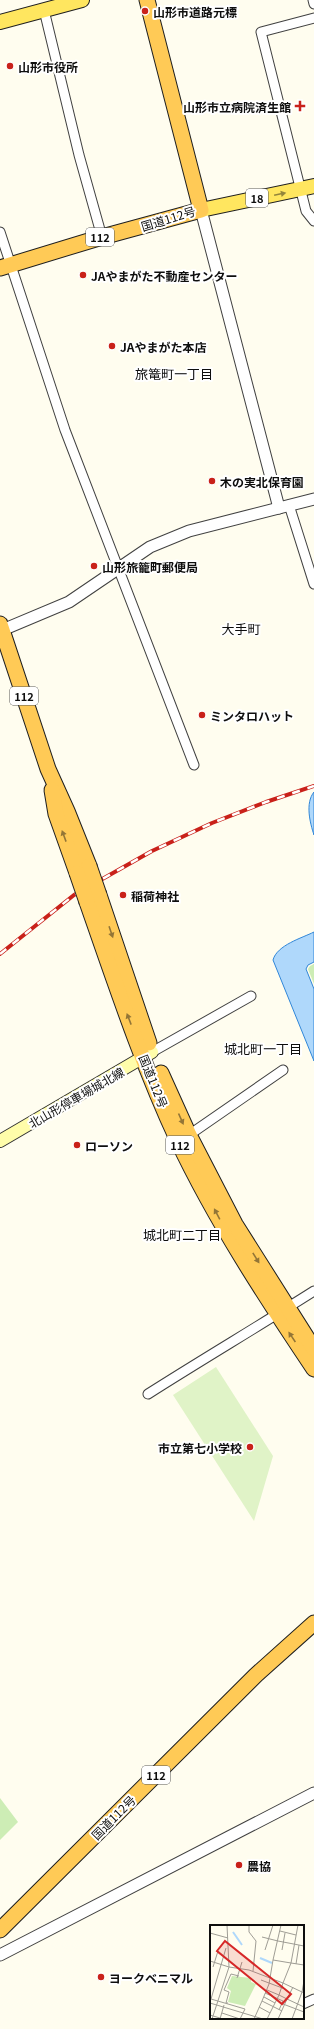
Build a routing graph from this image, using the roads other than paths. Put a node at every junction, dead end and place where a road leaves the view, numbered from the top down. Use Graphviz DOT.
graph roads {
  1 [pos="82,0"];
  2 [pos="147,0"];
  3 [pos="313,0"];
  4 [pos="314,4"];
  5 [pos="44,10"];
  6 [pos="314,18"];
  7 [pos="0,22"];
  8 [pos="308,188"];
  9 [pos="201,210"];
  10 [pos="314,221"];
  11 [pos="0,232"];
  12 [pos="102,237"];
  13 [pos="5,266"];
  14 [pos="314,498"];
  15 [pos="284,507"];
  16 [pos="118,569"];
  17 [pos="314,584"];
  18 [pos="1,628"];
  19 [pos="194,765"];
  20 [pos="251,996"];
  21 [pos="148,1055"];
  22 [pos="283,1070"];
  23 [pos="189,1135"];
  24 [pos="0,1141"];
  25 [pos="314,1291"];
  26 [pos="282,1311"];
  27 [pos="314,1349"];
  28 [pos="314,1369"];
  29 [pos="148,1394"];
  30 [pos="314,1623"];
  31 [pos="314,1793"];
  32 [pos="0,1930"];
  33 [pos="0,1955"];
  34 [pos="314,1999"];
  35 [pos="304,2004"];
  1 -- 5 [label="main road"];
  2 -- 9 [label="highway, 国道112号"];
  3 -- 4 [label="street"];
  5 -- 7 [label="main road"];
  5 -- 12 [label="street"];
  6 -- 8 [label="street"];
  9 -- 8 [label="main road, 18, one-way"];
  8 -- 10 [label="street"];
  9 -- 12 [label="highway, 国道112号 / 112"];
  9 -- 15 [label="street"];
  11 -- 13 [label="street"];
  12 -- 13 [label="highway, 国道112号 / 112"];
  13 -- 16 [label="street"];
  14 -- 15 [label="street"];
  15 -- 16 [label="street"];
  15 -- 17 [label="street"];
  16 -- 18 [label="street"];
  16 -- 19 [label="street"];
  18 -- 21 [label="highway, 国道112号 / 112, bridge"];
  20 -- 21 [label="street"];
  21 -- 23 [label="highway, 国道112号 / 112, one-way"];
  21 -- 24 [label="main road, 北山形停車場城北線"];
  26 -- 21 [label="highway, 国道112号 / 112, one-way"];
  22 -- 23 [label="street"];
  23 -- 26 [label="highway, 国道112号 / 112, one-way"];
  25 -- 26 [label="street"];
  26 -- 27 [label="highway, 国道112号 / 112"];
  28 -- 26 [label="highway, 国道112号 / 112, one-way"];
  26 -- 29 [label="street"];
  30 -- 32 [label="highway, 国道112号 / 112"];
  31 -- 33 [label="street"];
  34 -- 35 [label="street"];
}
